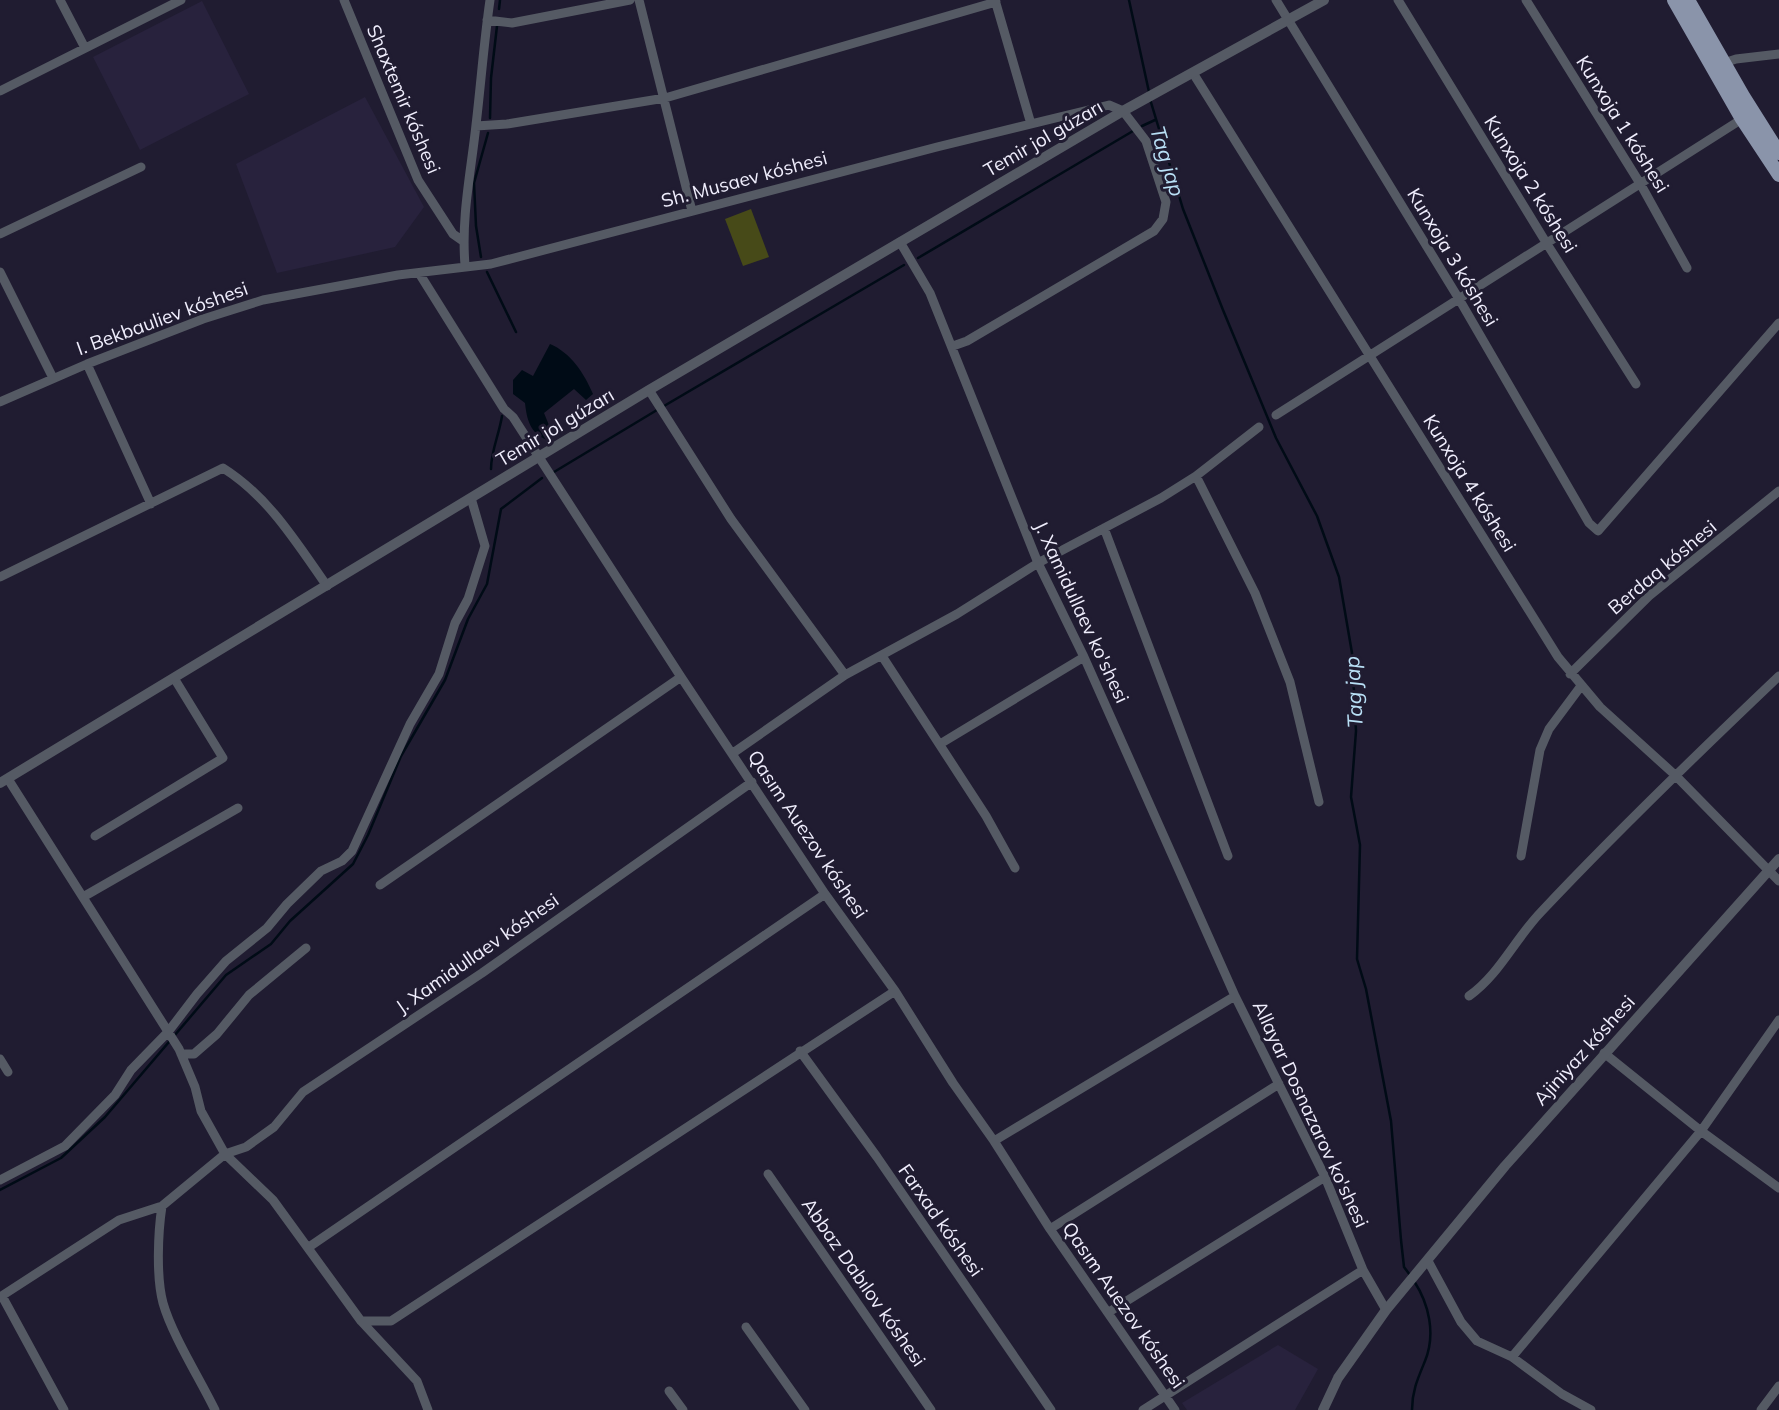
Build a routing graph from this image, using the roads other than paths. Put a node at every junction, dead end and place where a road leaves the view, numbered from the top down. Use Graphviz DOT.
graph roads {
  1 [pos="60,0"];
  2 [pos="181,0"];
  3 [pos="344,0"];
  4 [pos="490,0"];
  5 [pos="630,0"];
  6 [pos="639,0"];
  7 [pos="1276,0"];
  8 [pos="1324,0"];
  9 [pos="1398,0"];
  10 [pos="1526,0"];
  11 [pos="1674,0"];
  12 [pos="1688,0"];
  13 [pos="995,1"];
  14 [pos="487,20"];
  15 [pos="1288,21"];
  16 [pos="85,48"];
  17 [pos="1779,54"];
  18 [pos="1724,63"];
  19 [pos="1193,73"];
  20 [pos="0,92"];
  21 [pos="665,98"];
  22 [pos="1128,109"];
  23 [pos="1742,119"];
  24 [pos="1031,124"];
  25 [pos="476,127"];
  26 [pos="1779,153"];
  27 [pos="141,167"];
  28 [pos="1779,175"];
  29 [pos="1641,185"];
  30 [pos="692,211"];
  31 [pos="0,234"];
  32 [pos="463,241"];
  33 [pos="900,242"];
  34 [pos="1547,244"];
  35 [pos="465,265"];
  36 [pos="1687,268"];
  37 [pos="0,272"];
  38 [pos="419,274"];
  39 [pos="1459,299"];
  40 [pos="1779,323"];
  41 [pos="953,346"];
  42 [pos="1370,355"];
  43 [pos="87,364"];
  44 [pos="53,378"];
  45 [pos="1636,384"];
  46 [pos="649,390"];
  47 [pos="0,402"];
  48 [pos="1276,415"];
  49 [pos="1259,427"];
  50 [pos="537,457"];
  51 [pos="1196,475"];
  52 [pos="1779,491"];
  53 [pos="471,498"];
  54 [pos="151,504"];
  55 [pos="1104,528"];
  56 [pos="1038,563"];
  57 [pos="0,577"];
  58 [pos="327,586"];
  59 [pos="882,656"];
  60 [pos="1084,657"];
  61 [pos="1570,674"];
  62 [pos="845,676"];
  63 [pos="1779,676"];
  64 [pos="681,677"];
  65 [pos="174,678"];
  66 [pos="1581,686"];
  67 [pos="940,744"];
  68 [pos="733,753"];
  69 [pos="1675,775"];
  70 [pos="4,781"];
  71 [pos="752,782"];
  72 [pos="1319,802"];
  73 [pos="238,808"];
  74 [pos="95,836"];
  75 [pos="1227,856"];
  76 [pos="1521,856"];
  77 [pos="1779,859"];
  78 [pos="1015,868"];
  79 [pos="1769,870"];
  80 [pos="1779,881"];
  81 [pos="380,885"];
  82 [pos="825,894"];
  83 [pos="83,897"];
  84 [pos="306,948"];
  85 [pos="895,991"];
  86 [pos="1235,996"];
  87 [pos="1469,996"];
  88 [pos="1779,1020"];
  89 [pos="168,1032"];
  90 [pos="180,1051"];
  91 [pos="800,1051"];
  92 [pos="1604,1052"];
  93 [pos="0,1059"];
  94 [pos="8,1072"];
  95 [pos="1279,1084"];
  96 [pos="1701,1131"];
  97 [pos="994,1141"];
  98 [pos="225,1154"];
  99 [pos="768,1174"];
  100 [pos="1325,1177"];
  101 [pos="0,1180"];
  102 [pos="1779,1188"];
  103 [pos="162,1206"];
  104 [pos="1050,1229"];
  105 [pos="309,1247"];
  106 [pos="1425,1265"];
  107 [pos="1363,1270"];
  108 [pos="1,1297"];
  109 [pos="1387,1310"];
  110 [pos="1109,1312"];
  111 [pos="361,1321"];
  112 [pos="746,1327"];
  113 [pos="1512,1357"];
  114 [pos="1779,1386"];
  115 [pos="669,1391"];
  116 [pos="1164,1395"];
  117 [pos="64,1410"];
  118 [pos="215,1410"];
  119 [pos="428,1410"];
  120 [pos="683,1410"];
  121 [pos="805,1410"];
  122 [pos="931,1410"];
  123 [pos="1051,1410"];
  124 [pos="1143,1410"];
  125 [pos="1175,1410"];
  126 [pos="1323,1410"];
  127 [pos="1591,1410"];
  128 [pos="1761,1410"];
  1 -- 16 [label="street"];
  2 -- 16 [label="street"];
  3 -- 32 [label="street, Shaxtemir kóshesi"];
  4 -- 14 [label="street"];
  5 -- 14 [label="street"];
  6 -- 21 [label="street"];
  7 -- 15 [label="street, Kunxoja 3 kóshesi"];
  8 -- 15 [label="street"];
  9 -- 34 [label="street, Kunxoja 2 kóshesi"];
  10 -- 29 [label="street, Kunxoja 1 kóshesi"];
  11 -- 23 [label="main road"];
  12 -- 18 [label="main road"];
  13 -- 21 [label="street"];
  13 -- 24 [label="street"];
  14 -- 25 [label="street"];
  15 -- 19 [label="street"];
  15 -- 39 [label="street, Kunxoja 3 kóshesi"];
  16 -- 20 [label="street"];
  17 -- 18 [label="street"];
  18 -- 26 [label="main road"];
  19 -- 22 [label="street, Temir jol gúzarı"];
  19 -- 42 [label="street, Kunxoja 4 kóshesi"];
  21 -- 25 [label="street"];
  21 -- 30 [label="street"];
  22 -- 24 [label="street, Sh. Musaev kóshesi"];
  22 -- 33 [label="street, Temir jol gúzarı"];
  22 -- 41 [label="street"];
  23 -- 28 [label="main road"];
  23 -- 29 [label="street"];
  24 -- 30 [label="street, Sh. Musaev kóshesi"];
  25 -- 32 [label="street"];
  27 -- 31 [label="street"];
  29 -- 34 [label="street"];
  29 -- 36 [label="street, Kunxoja 1 kóshesi"];
  30 -- 35 [label="street, Sh. Musaev kóshesi"];
  32 -- 35 [label="street"];
  33 -- 41 [label="street, J. Xamidullaev ko'shesi"];
  33 -- 46 [label="street, Temir jol gúzarı"];
  34 -- 39 [label="street"];
  34 -- 45 [label="street, Kunxoja 2 kóshesi"];
  35 -- 38 [label="street, I. Bekbauliev kóshesi"];
  37 -- 44 [label="street"];
  38 -- 43 [label="street, I. Bekbauliev kóshesi"];
  38 -- 50 [label="street, Qasım Auezov kóshesi"];
  39 -- 40 [label="street, Kunxoja 3 kóshesi"];
  39 -- 42 [label="street"];
  41 -- 56 [label="street, J. Xamidullaev ko'shesi"];
  42 -- 48 [label="street"];
  42 -- 61 [label="street, Kunxoja 4 kóshesi"];
  43 -- 44 [label="street, I. Bekbauliev kóshesi"];
  43 -- 54 [label="street"];
  44 -- 47 [label="street, I. Bekbauliev kóshesi"];
  46 -- 50 [label="street, Temir jol gúzarı"];
  46 -- 62 [label="street"];
  49 -- 51 [label="street"];
  50 -- 53 [label="street, Temir jol gúzarı"];
  50 -- 64 [label="street, Qasım Auezov kóshesi"];
  51 -- 55 [label="street"];
  51 -- 72 [label="street"];
  52 -- 61 [label="street, Berdaq kóshesi"];
  53 -- 58 [label="street, Temir jol gúzarı"];
  53 -- 89 [label="street"];
  54 -- 57 [label="street"];
  54 -- 58 [label="street"];
  55 -- 56 [label="street"];
  55 -- 75 [label="street"];
  56 -- 59 [label="street"];
  56 -- 60 [label="street, J. Xamidullaev ko'shesi"];
  58 -- 65 [label="street, Temir jol gúzarı"];
  59 -- 62 [label="street"];
  59 -- 67 [label="street"];
  60 -- 67 [label="street"];
  60 -- 86 [label="street, J. Xamidullaev ko'shesi"];
  61 -- 66 [label="street, Kunxoja 4 kóshesi"];
  62 -- 68 [label="street"];
  63 -- 69 [label="street"];
  64 -- 68 [label="street, Qasım Auezov kóshesi"];
  64 -- 81 [label="street"];
  65 -- 70 [label="street, Temir jol gúzarı"];
  65 -- 74 [label="street"];
  66 -- 69 [label="street, Kunxoja 4 kóshesi"];
  66 -- 76 [label="street"];
  67 -- 78 [label="street"];
  68 -- 71 [label="street, Qasım Auezov kóshesi"];
  69 -- 79 [label="street, Kunxoja 4 kóshesi"];
  69 -- 87 [label="street"];
  70 -- 83 [label="street"];
  71 -- 82 [label="street, Qasım Auezov kóshesi"];
  71 -- 98 [label="street, J. Xamidullaev kóshesi"];
  73 -- 83 [label="street"];
  77 -- 79 [label="street, Ajiniyaz kóshesi"];
  79 -- 80 [label="street, Kunxoja 4 kóshesi"];
  79 -- 92 [label="street, Ajiniyaz kóshesi"];
  82 -- 85 [label="street, Qasım Auezov kóshesi"];
  82 -- 105 [label="street"];
  83 -- 89 [label="street"];
  84 -- 90 [label="street"];
  85 -- 91 [label="street"];
  85 -- 97 [label="street, Qasım Auezov kóshesi"];
  86 -- 95 [label="street, Allayar Dosnazarov ko'shesi"];
  86 -- 97 [label="street, Allayar Dosnazarov ko'shesi"];
  88 -- 96 [label="street"];
  89 -- 90 [label="street"];
  89 -- 101 [label="street"];
  90 -- 98 [label="street"];
  91 -- 111 [label="street"];
  91 -- 123 [label="street, Farxad kóshesi"];
  92 -- 96 [label="street"];
  92 -- 106 [label="street, Ajiniyaz kóshesi"];
  93 -- 94 [label="street"];
  95 -- 100 [label="street, Allayar Dosnazarov ko'shesi"];
  95 -- 104 [label="street"];
  96 -- 102 [label="street"];
  96 -- 113 [label="street"];
  97 -- 104 [label="street, Qasım Auezov kóshesi"];
  98 -- 103 [label="street, J. Xamidullaev kóshesi"];
  98 -- 105 [label="street"];
  99 -- 122 [label="street, Abbaz Dabılov kóshesi"];
  100 -- 107 [label="street, Allayar Dosnazarov ko'shesi"];
  100 -- 110 [label="street"];
  103 -- 108 [label="street"];
  103 -- 118 [label="street"];
  104 -- 110 [label="street, Qasım Auezov kóshesi"];
  105 -- 111 [label="street"];
  106 -- 109 [label="street, Ajiniyaz kóshesi"];
  106 -- 113 [label="street"];
  107 -- 109 [label="street, Allayar Dosnazarov ko'shesi"];
  107 -- 116 [label="street"];
  108 -- 117 [label="street"];
  109 -- 126 [label="street"];
  110 -- 116 [label="street, Qasım Auezov kóshesi"];
  111 -- 119 [label="street"];
  112 -- 121 [label="street"];
  113 -- 127 [label="street"];
  114 -- 128 [label="street"];
  115 -- 120 [label="street"];
  116 -- 124 [label="street"];
  116 -- 125 [label="street, Qasım Auezov kóshesi"];
}
